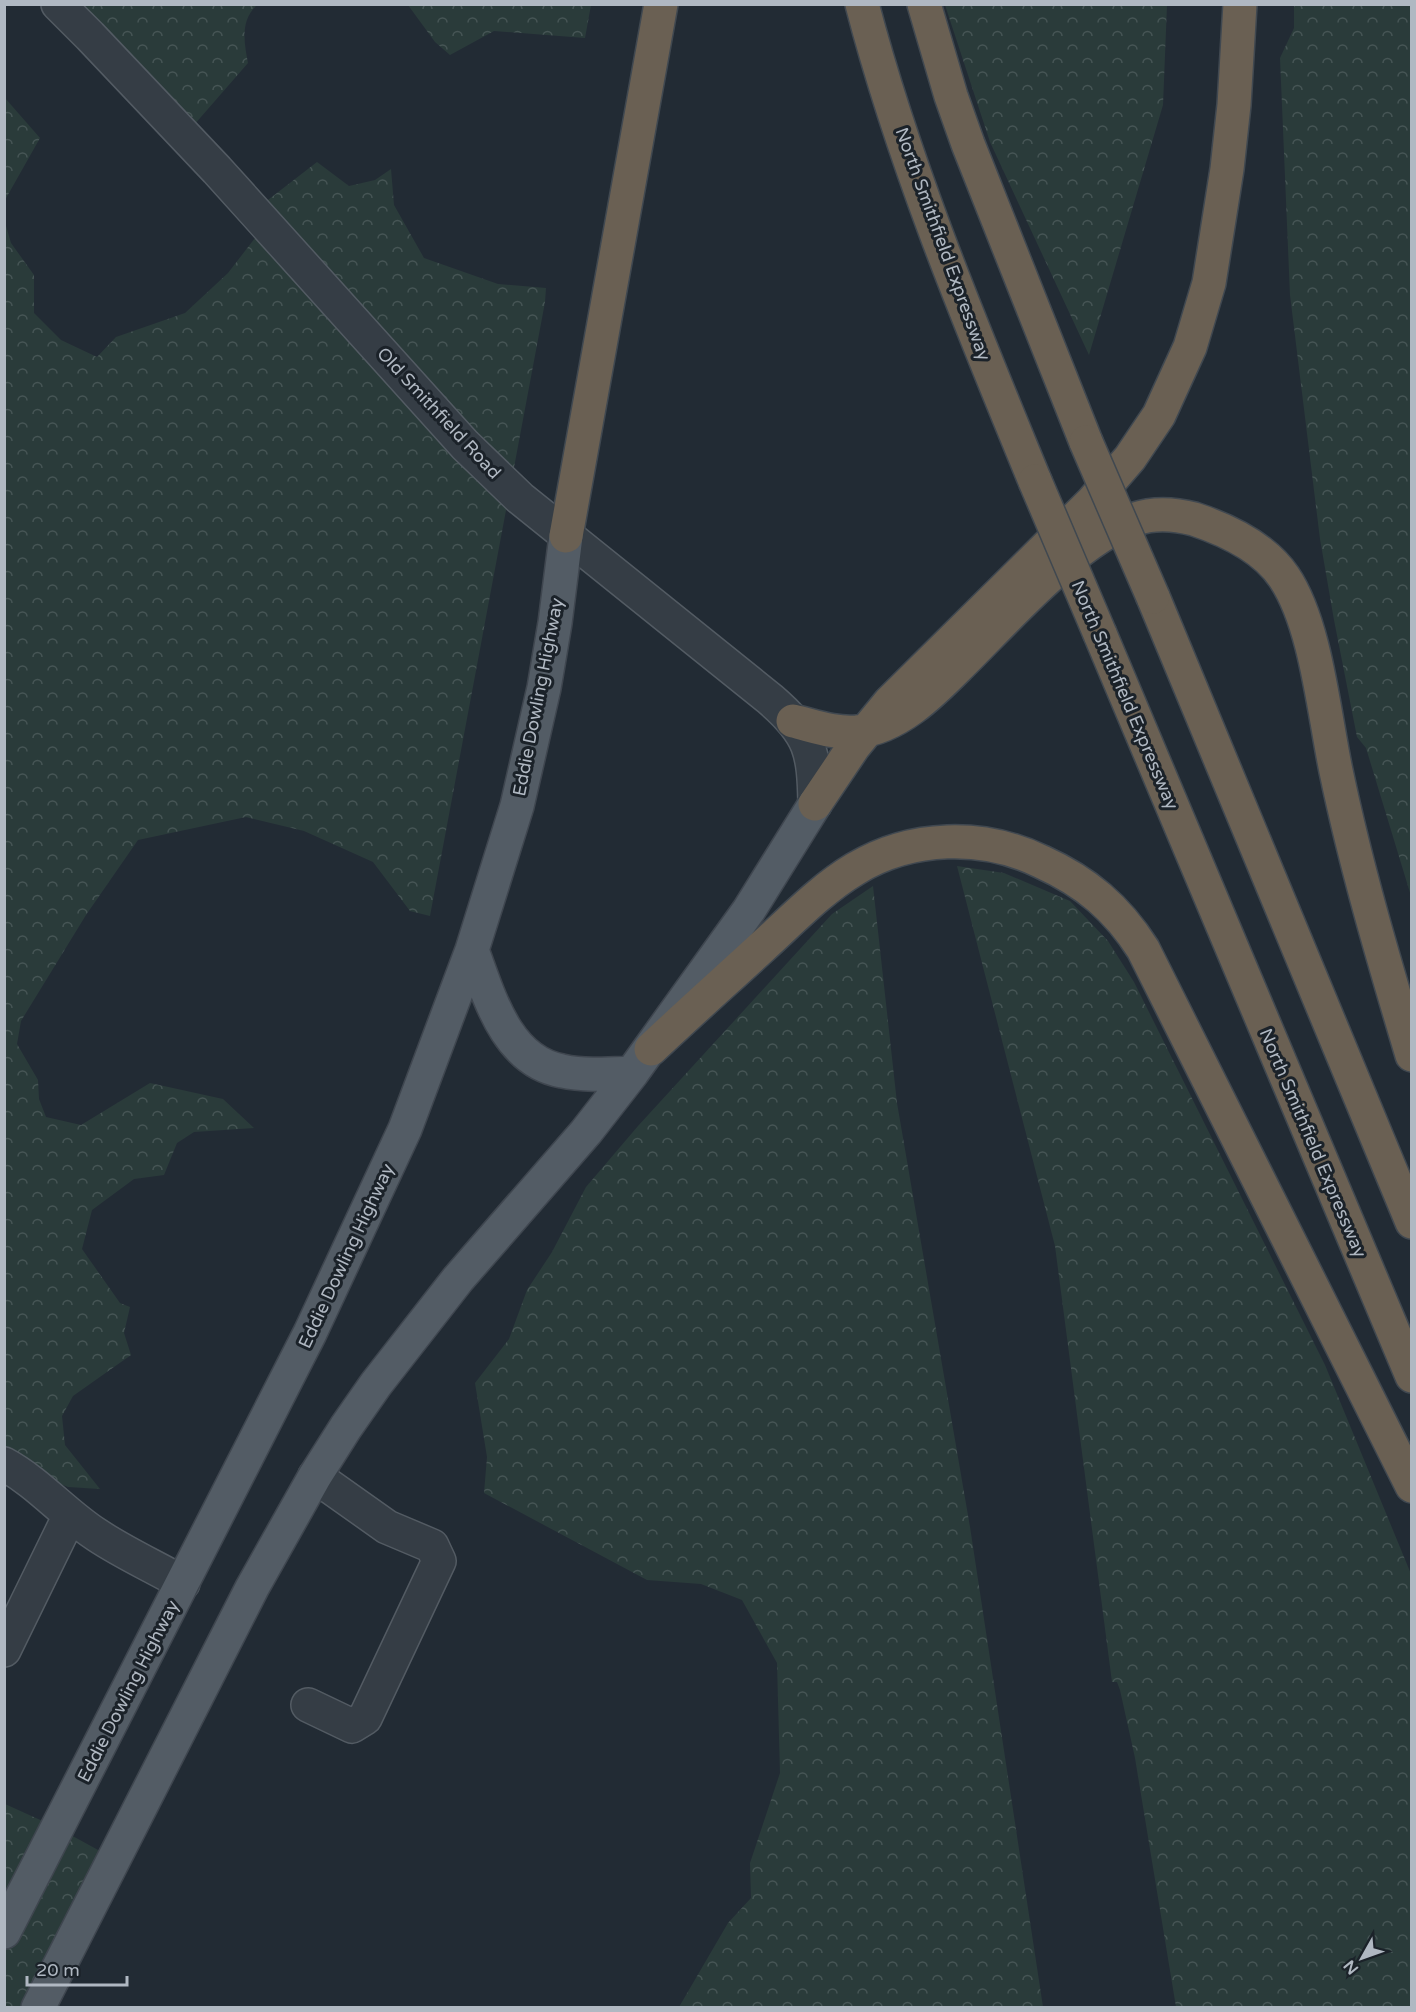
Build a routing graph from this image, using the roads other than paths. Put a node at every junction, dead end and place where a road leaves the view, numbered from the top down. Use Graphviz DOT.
graph roads {
  1 [pos="58,4"];
  2 [pos="662,4"];
  3 [pos="862,4"];
  4 [pos="924,4"];
  5 [pos="1240,4"];
  6 [pos="566,536"];
  7 [pos="793,720"];
  8 [pos="866,730"];
  9 [pos="815,804"];
  10 [pos="472,950"];
  11 [pos="1412,1055"];
  12 [pos="641,1061"];
  13 [pos="1412,1222"];
  14 [pos="1412,1376"];
  15 [pos="4,1464"];
  16 [pos="315,1476"];
  17 [pos="1412,1486"];
  18 [pos="69,1515"];
  19 [pos="183,1583"];
  20 [pos="4,1650"];
  21 [pos="308,1705"];
  22 [pos="4,1932"];
  23 [pos="38,2007"];
  1 -- 6 [label="street, Old Smithfield Road"];
  2 -- 6 [label="highway"];
  3 -- 14 [label="highway, North Smithfield Expressway, bridge"];
  4 -- 13 [label="highway, bridge"];
  5 -- 8 [label="highway"];
  6 -- 7 [label="street, Old Smithfield Road"];
  6 -- 10 [label="main road, Eddie Dowling Highway"];
  7 -- 8 [label="highway"];
  7 -- 9 [label="street, Old Smithfield Road"];
  8 -- 9 [label="highway"];
  8 -- 11 [label="highway"];
  9 -- 12 [label="main road"];
  10 -- 12 [label="main road"];
  10 -- 19 [label="main road, Eddie Dowling Highway"];
  12 -- 16 [label="main road"];
  12 -- 17 [label="highway"];
  15 -- 18 [label="street"];
  16 -- 21 [label="street"];
  16 -- 23 [label="main road"];
  18 -- 19 [label="street"];
  18 -- 20 [label="street"];
  19 -- 22 [label="main road, Eddie Dowling Highway"];
}
